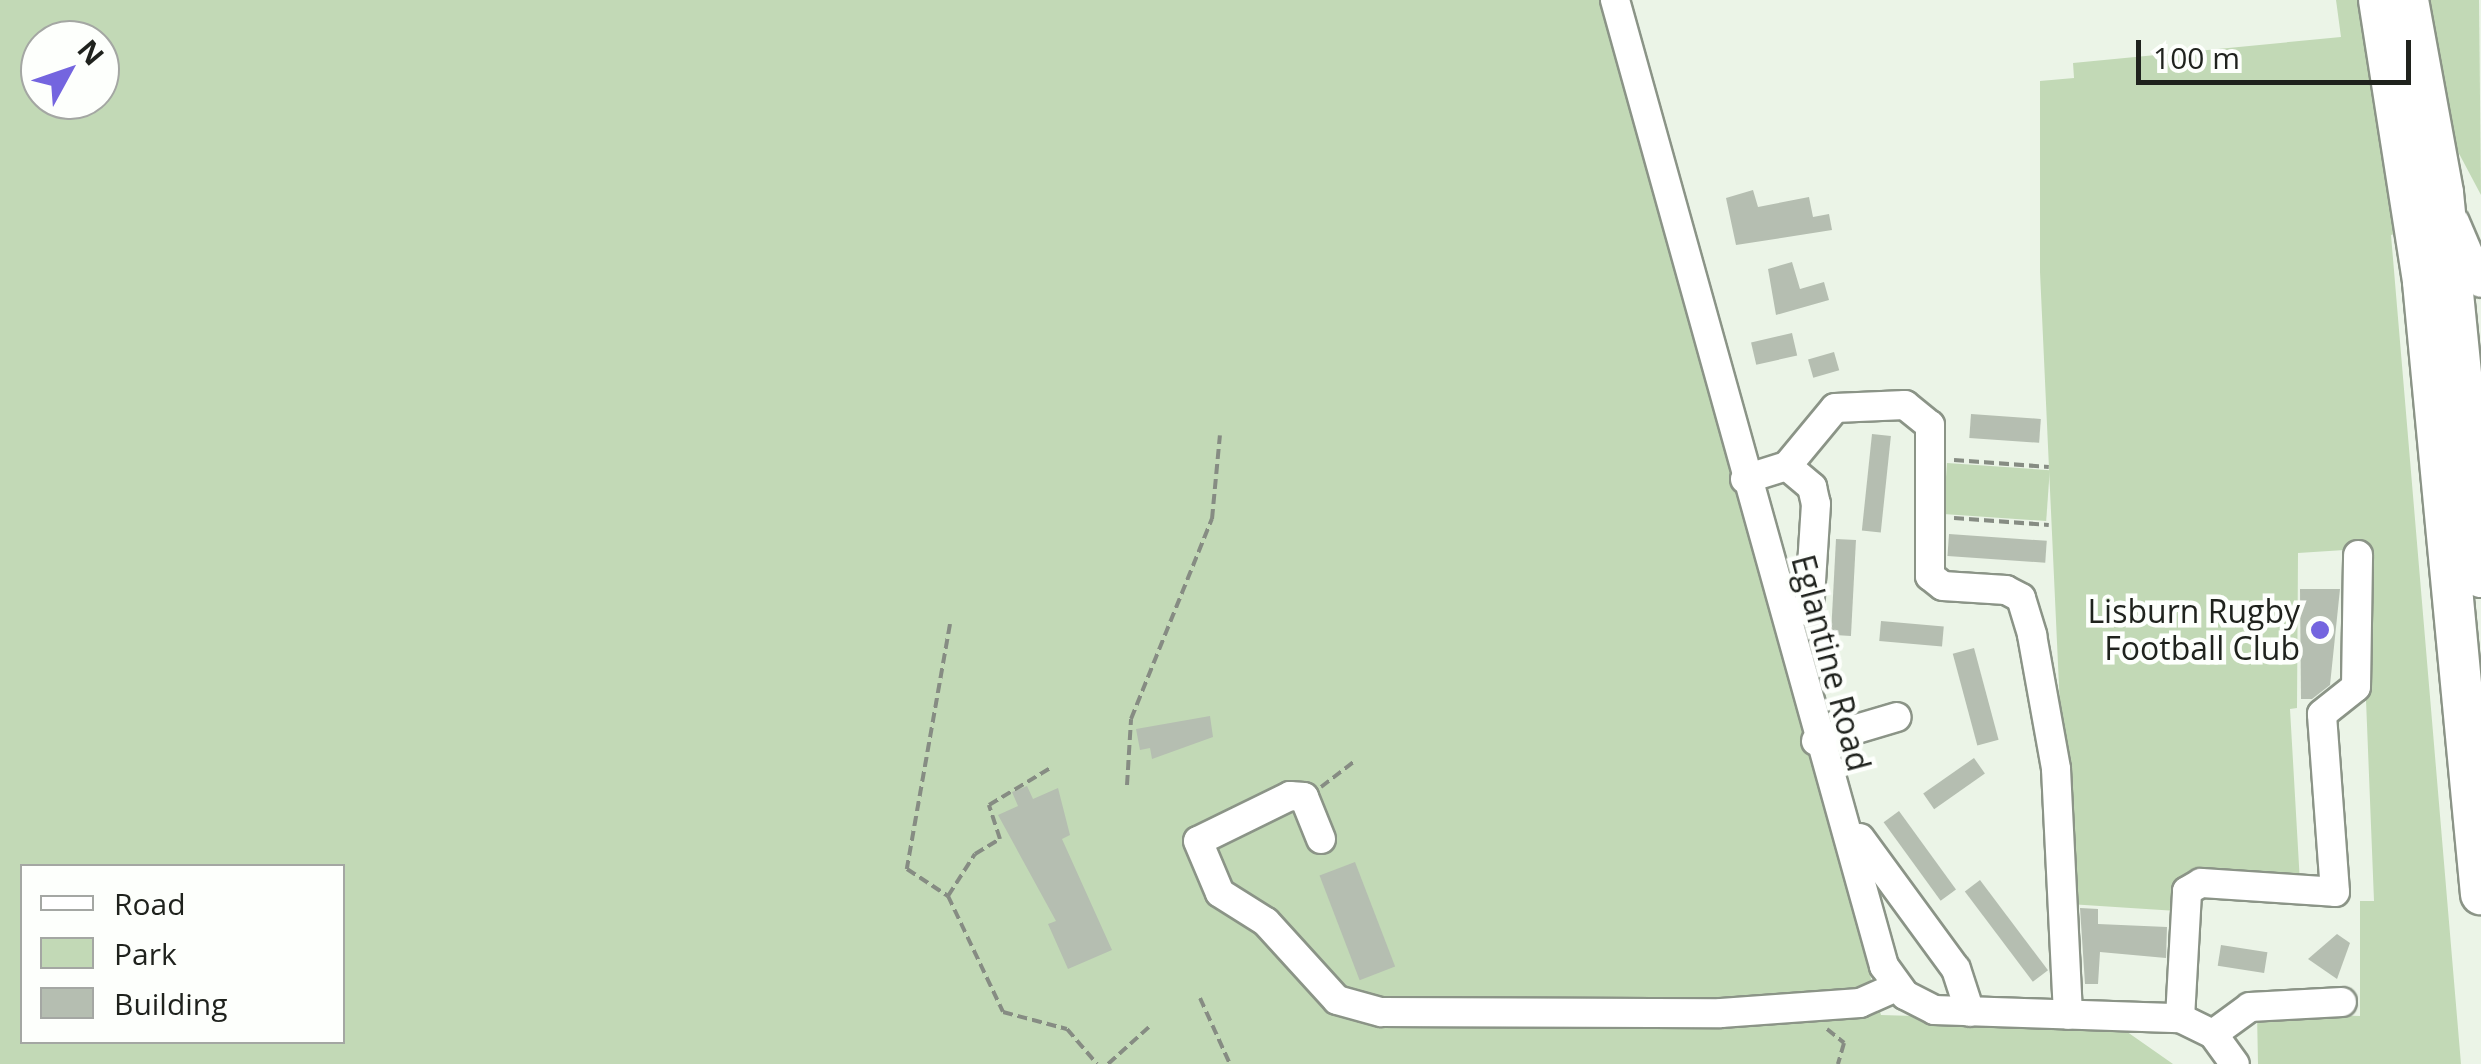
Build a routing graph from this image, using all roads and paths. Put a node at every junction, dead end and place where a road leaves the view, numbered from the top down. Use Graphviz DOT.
graph roads {
  1 [pos="1615,0"];
  2 [pos="2378,0"];
  3 [pos="2408,0"];
  4 [pos="2467,279"];
  5 [pos="2481,330"];
  6 [pos="2473,395"];
  7 [pos="1220,435"];
  8 [pos="1931,458"];
  9 [pos="1787,466"];
  10 [pos="2050,467"];
  11 [pos="1745,479"];
  12 [pos="1926,516"];
  13 [pos="2050,525"];
  14 [pos="2358,555"];
  15 [pos="2481,577"];
  16 [pos="1809,612"];
  17 [pos="950,624"];
  18 [pos="1898,717"];
  19 [pos="1816,741"];
  20 [pos="1356,760"];
  21 [pos="1052,766"];
  22 [pos="1127,786"];
  23 [pos="1304,797"];
  24 [pos="1860,838"];
  25 [pos="1321,839"];
  26 [pos="2481,894"];
  27 [pos="948,896"];
  28 [pos="1896,986"];
  29 [pos="1200,998"];
  30 [pos="2342,1002"];
  31 [pos="1970,1012"];
  32 [pos="2068,1014"];
  33 [pos="2180,1018"];
  34 [pos="1149,1027"];
  35 [pos="2213,1034"];
  36 [pos="1097,1064"];
  37 [pos="1108,1064"];
  38 [pos="1230,1064"];
  39 [pos="2235,1064"];
  1 -- 11 [label="street, Eglantine Road"];
  2 -- 26 [label="highway"];
  3 -- 4 [label="highway"];
  4 -- 5 [label="highway"];
  4 -- 6 [label="highway"];
  6 -- 15 [label="highway"];
  7 -- 22 [label="path"];
  8 -- 9 [label="street"];
  8 -- 10 [label="path"];
  8 -- 12 [label="street"];
  9 -- 11 [label="street"];
  9 -- 16 [label="street"];
  11 -- 19 [label="street, Eglantine Road"];
  12 -- 13 [label="path"];
  12 -- 32 [label="street"];
  14 -- 33 [label="street"];
  17 -- 27 [label="path"];
  18 -- 19 [label="street"];
  19 -- 28 [label="street, Eglantine Road"];
  20 -- 23 [label="path"];
  21 -- 27 [label="path"];
  23 -- 25 [label="street"];
  23 -- 28 [label="street"];
  24 -- 31 [label="street"];
  27 -- 36 [label="path"];
  28 -- 31 [label="street"];
  29 -- 38 [label="path"];
  30 -- 35 [label="street"];
  31 -- 32 [label="street"];
  32 -- 33 [label="street"];
  33 -- 35 [label="street"];
  34 -- 37 [label="path"];
  35 -- 39 [label="street"];
}
